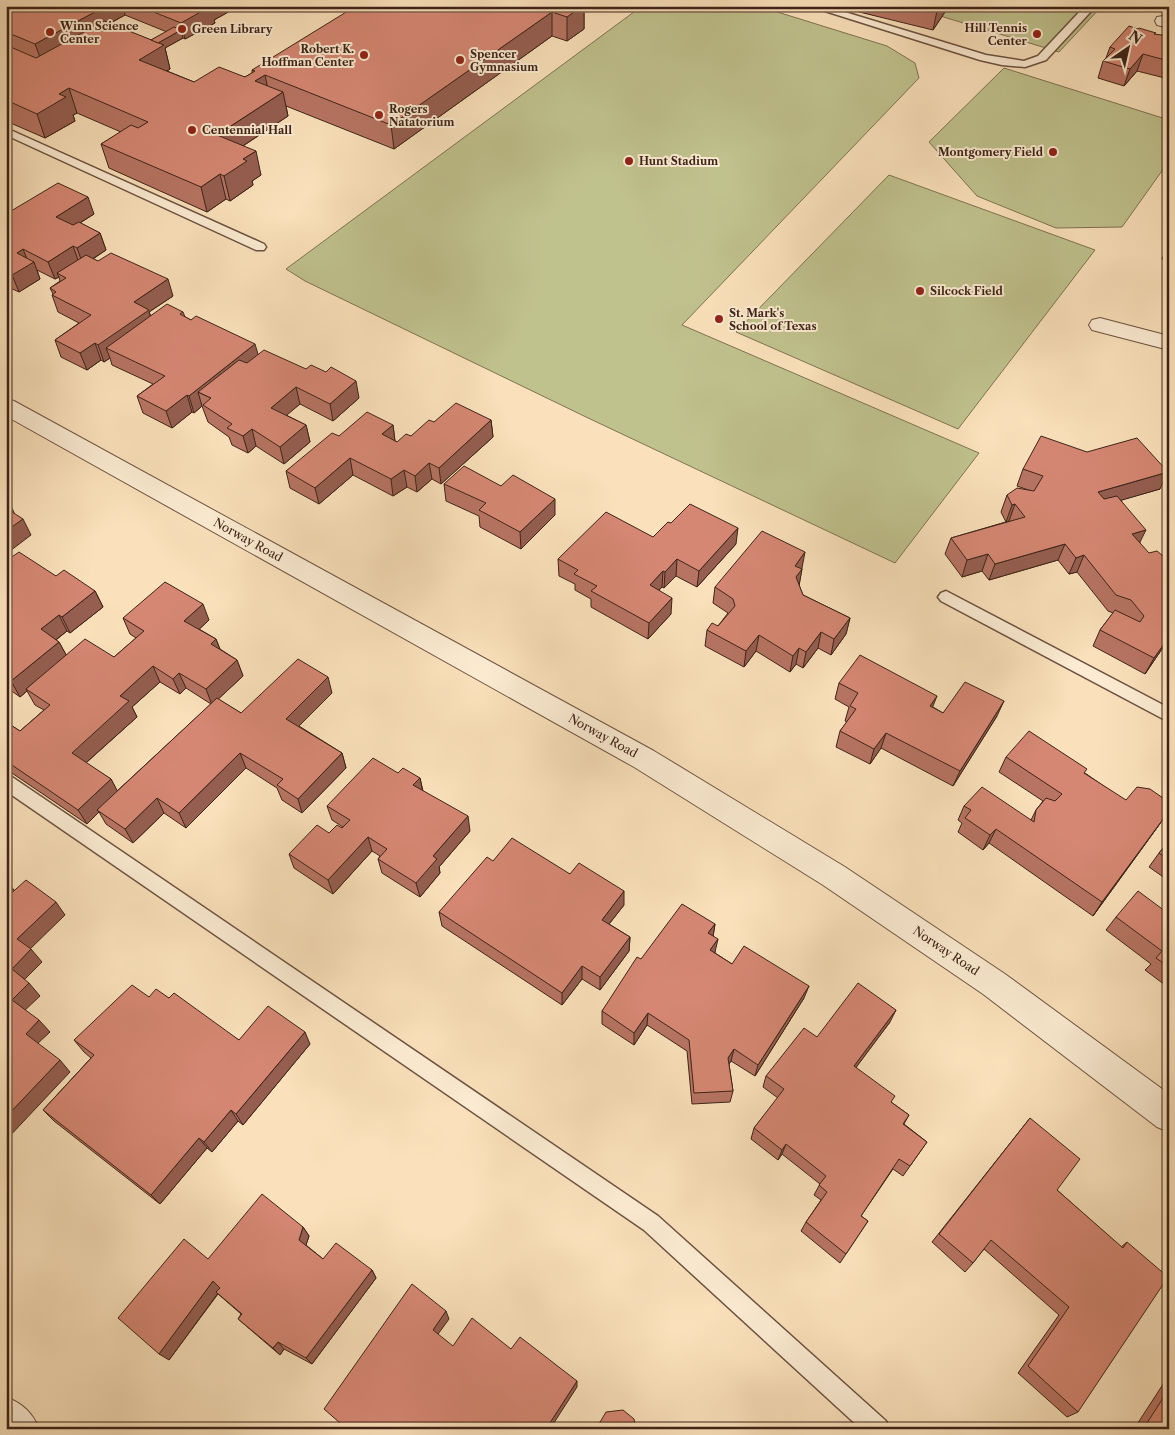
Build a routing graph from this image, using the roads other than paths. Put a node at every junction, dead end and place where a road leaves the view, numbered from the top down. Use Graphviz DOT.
graph roads {
  1 [pos="814,6"];
  2 [pos="1091,6"];
  3 [pos="6,131"];
  4 [pos="260,247"];
  5 [pos="1100,325"];
  6 [pos="1169,342"];
  7 [pos="6,406"];
  8 [pos="946,597"];
  9 [pos="1169,716"];
  10 [pos="6,782"];
  11 [pos="1169,1115"];
  12 [pos="6,1416"];
  13 [pos="20,1429"];
  14 [pos="878,1429"];
  1 -- 2 [label="lane"];
  3 -- 4 [label="lane"];
  5 -- 6 [label="street"];
  7 -- 11 [label="street, Norway Road"];
  8 -- 9 [label="lane"];
  10 -- 14 [label="lane"];
  12 -- 13 [label="street"];
}
